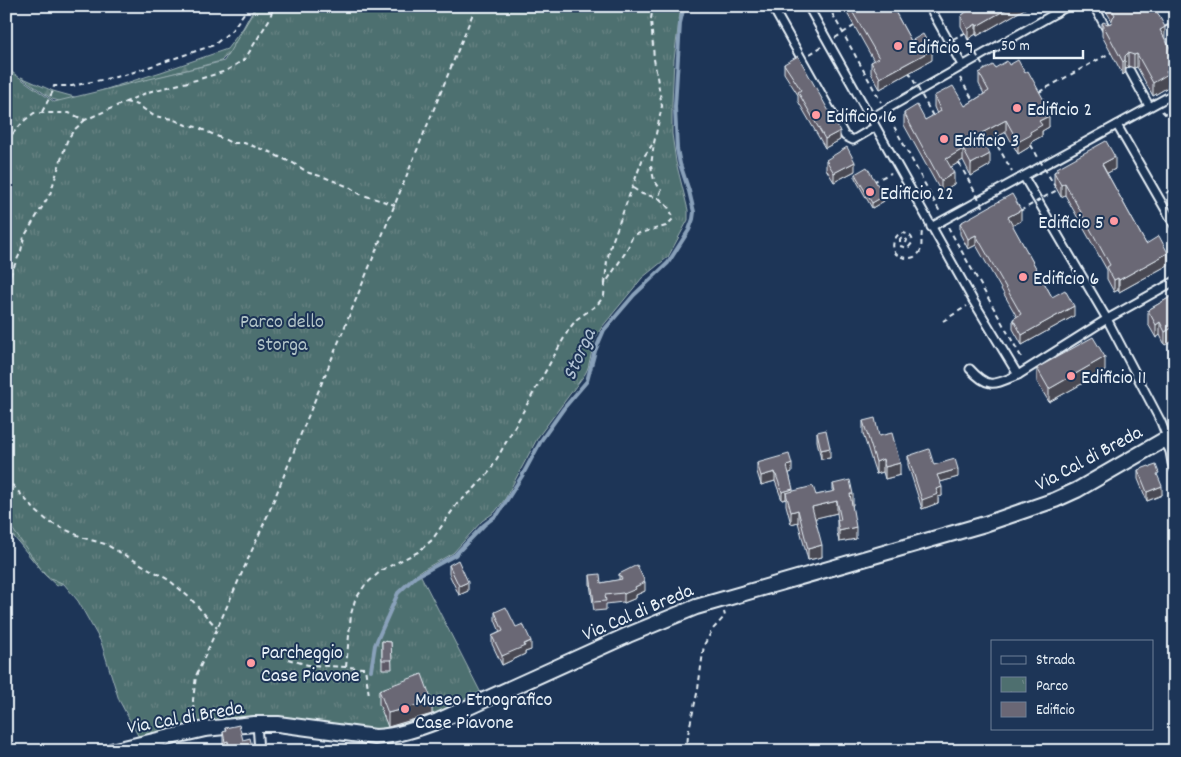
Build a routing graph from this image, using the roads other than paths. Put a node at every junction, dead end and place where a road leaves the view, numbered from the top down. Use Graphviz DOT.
graph roads {
  1 [pos="772,6"];
  2 [pos="808,6"];
  3 [pos="929,6"];
  4 [pos="1068,6"];
  5 [pos="1094,6"];
  6 [pos="1171,6"];
  7 [pos="1054,10"];
  8 [pos="1175,13"];
  9 [pos="1108,32"];
  10 [pos="959,67"];
  11 [pos="1130,71"];
  12 [pos="1175,93"];
  13 [pos="1149,106"];
  14 [pos="871,118"];
  15 [pos="1117,125"];
  16 [pos="875,127"];
  17 [pos="1021,178"];
  18 [pos="1175,226"];
  19 [pos="931,227"];
  20 [pos="1175,281"];
  21 [pos="1107,319"];
  22 [pos="970,369"];
  23 [pos="1018,374"];
  24 [pos="1168,440"];
  25 [pos="1175,454"];
  26 [pos="1175,470"];
  27 [pos="257,724"];
  28 [pos="111,751"];
  29 [pos="259,751"];
  1 -- 16 [label="lane"];
  2 -- 14 [label="lane"];
  3 -- 10 [label="lane"];
  4 -- 7 [label="lane"];
  5 -- 9 [label="lane"];
  6 -- 8 [label="lane"];
  7 -- 10 [label="lane"];
  10 -- 14 [label="lane"];
  11 -- 13 [label="lane"];
  12 -- 13 [label="lane"];
  13 -- 15 [label="lane"];
  14 -- 16 [label="lane"];
  15 -- 17 [label="lane"];
  15 -- 18 [label="lane"];
  16 -- 19 [label="lane"];
  17 -- 19 [label="lane"];
  17 -- 21 [label="lane"];
  19 -- 23 [label="lane"];
  20 -- 21 [label="lane"];
  21 -- 23 [label="lane"];
  21 -- 24 [label="lane"];
  22 -- 23 [label="lane"];
  24 -- 25 [label="street"];
  24 -- 26 [label="lane"];
  24 -- 27 [label="street, Via Cal di Breda"];
  27 -- 28 [label="street, Via Cal di Breda"];
  27 -- 29 [label="lane"];
}
